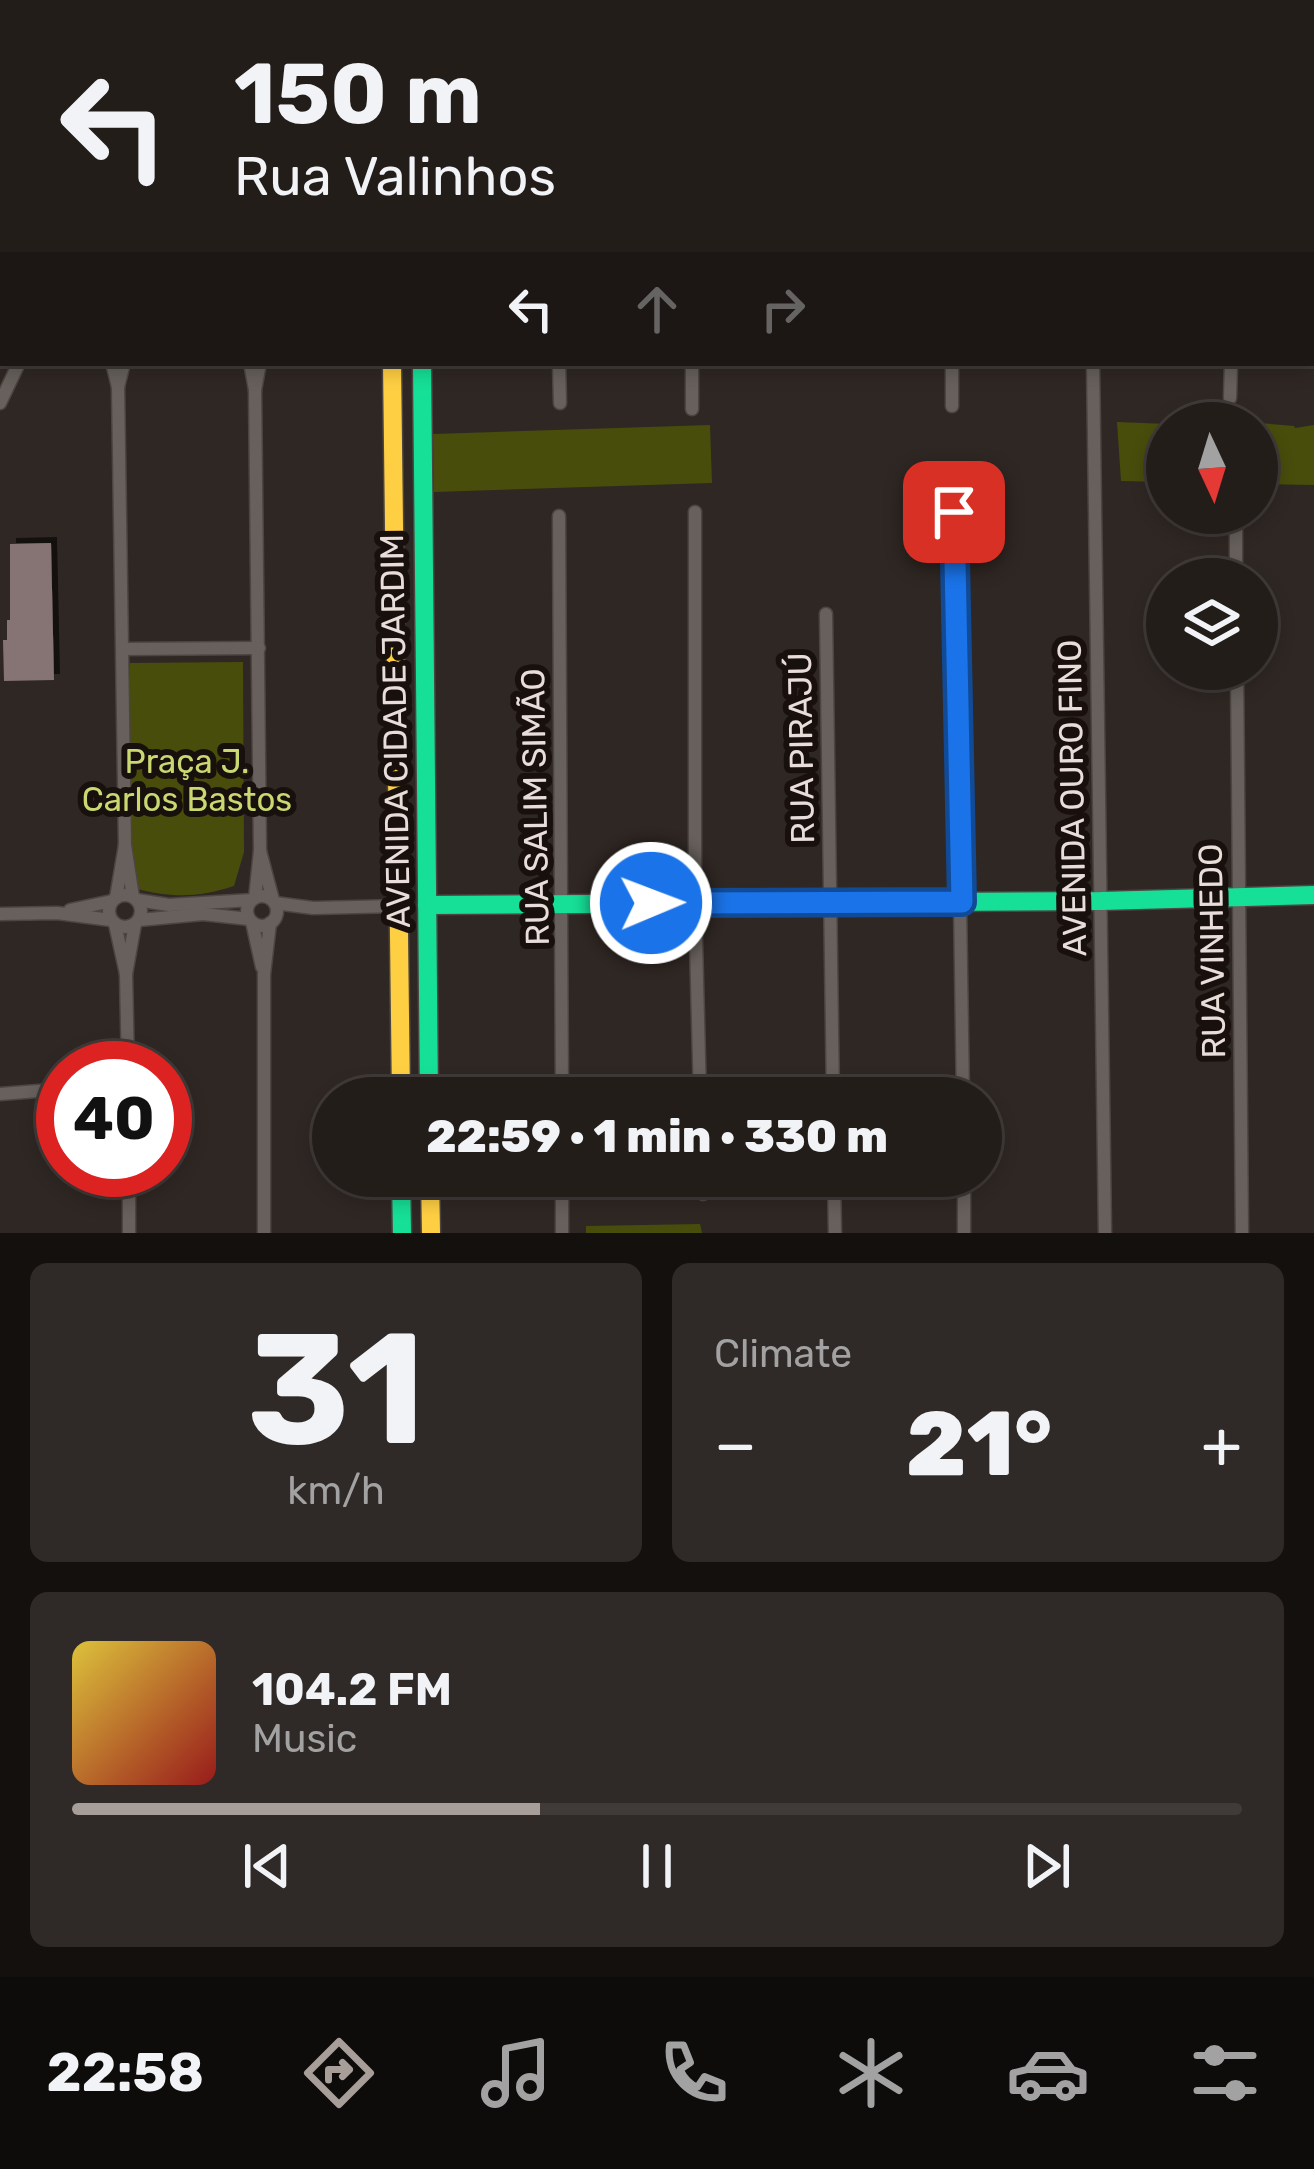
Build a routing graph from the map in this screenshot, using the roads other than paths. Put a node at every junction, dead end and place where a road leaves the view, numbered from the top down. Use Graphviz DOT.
graph roads {
  1 [pos="18,366"];
  2 [pos="113,366"];
  3 [pos="123,366"];
  4 [pos="251,366"];
  5 [pos="259,366"];
  6 [pos="392,366"];
  7 [pos="422,366"];
  8 [pos="559,366"];
  9 [pos="692,366"];
  10 [pos="952,366"];
  11 [pos="1093,366"];
  12 [pos="1231,366"];
  13 [pos="118,387"];
  14 [pos="255,390"];
  15 [pos="1230,398"];
  16 [pos="560,403"];
  17 [pos="0,404"];
  18 [pos="952,406"];
  19 [pos="692,410"];
  20 [pos="695,512"];
  21 [pos="954,512"];
  22 [pos="559,516"];
  23 [pos="421,551"];
  24 [pos="394,552"];
  25 [pos="826,614"];
  26 [pos="259,648"];
  27 [pos="123,649"];
  28 [pos="1237,690"];
  29 [pos="125,844"];
  30 [pos="260,851"];
  31 [pos="1314,895"];
  32 [pos="1238,897"];
  33 [pos="114,899"];
  34 [pos="135,899"];
  35 [pos="253,899"];
  36 [pos="1101,901"];
  37 [pos="274,902"];
  38 [pos="695,902"];
  39 [pos="830,902"];
  40 [pos="962,902"];
  41 [pos="427,905"];
  42 [pos="563,905"];
  43 [pos="399,906"];
  44 [pos="313,908"];
  45 [pos="57,913"];
  46 [pos="0,914"];
  47 [pos="251,920"];
  48 [pos="113,922"];
  49 [pos="137,922"];
  50 [pos="272,922"];
  51 [pos="126,974"];
  52 [pos="264,974"];
  53 [pos="127,1041"];
  54 [pos="400,1077"];
  55 [pos="429,1077"];
  56 [pos="562,1077"];
  57 [pos="699,1077"];
  58 [pos="833,1077"];
  59 [pos="963,1077"];
  60 [pos="36,1091"];
  61 [pos="0,1094"];
  62 [pos="129,1197"];
  63 [pos="401,1197"];
  64 [pos="430,1197"];
  65 [pos="562,1197"];
  66 [pos="834,1197"];
  67 [pos="964,1197"];
  68 [pos="129,1233"];
  69 [pos="265,1233"];
  70 [pos="402,1233"];
  71 [pos="431,1233"];
  72 [pos="562,1233"];
  73 [pos="835,1233"];
  74 [pos="964,1233"];
  75 [pos="1105,1233"];
  76 [pos="1242,1233"];
  1 -- 17 [label="street"];
  2 -- 13 [label="street"];
  3 -- 13 [label="street"];
  4 -- 14 [label="street"];
  5 -- 14 [label="street"];
  6 -- 24 [label="main road, AVENIDA CIDADE JARDIM"];
  7 -- 23 [label="main road, AVENIDA CIDADE JARDIM"];
  8 -- 16 [label="street"];
  9 -- 19 [label="street"];
  10 -- 18 [label="street"];
  11 -- 36 [label="street, AVENIDA OURO FINO"];
  12 -- 15 [label="street"];
  13 -- 27 [label="street"];
  14 -- 26 [label="street"];
  20 -- 38 [label="street"];
  21 -- 40 [label="street"];
  22 -- 42 [label="street, RUA SALIM SIMÃO"];
  23 -- 24 [label="main road"];
  23 -- 41 [label="main road, AVENIDA CIDADE JARDIM"];
  24 -- 43 [label="main road, AVENIDA CIDADE JARDIM"];
  25 -- 39 [label="street, RUA PIRAJÚ"];
  26 -- 27 [label="street"];
  26 -- 30 [label="street"];
  27 -- 29 [label="street"];
  28 -- 32 [label="street, RUA VINHEDO"];
  29 -- 33 [label="street"];
  29 -- 34 [label="street"];
  30 -- 35 [label="street"];
  30 -- 37 [label="street"];
  31 -- 32 [label="main road"];
  32 -- 36 [label="main road"];
  32 -- 76 [label="street, RUA VINHEDO"];
  33 -- 34 [label="street"];
  33 -- 45 [label="street"];
  33 -- 48 [label="street"];
  34 -- 35 [label="street"];
  34 -- 49 [label="street"];
  35 -- 37 [label="street"];
  35 -- 47 [label="street"];
  36 -- 40 [label="main road"];
  36 -- 75 [label="street, AVENIDA OURO FINO"];
  37 -- 44 [label="street"];
  37 -- 50 [label="street"];
  38 -- 39 [label="main road"];
  38 -- 42 [label="main road"];
  38 -- 57 [label="street"];
  39 -- 40 [label="main road"];
  39 -- 58 [label="street, RUA PIRAJÚ"];
  40 -- 59 [label="street"];
  41 -- 42 [label="main road"];
  41 -- 55 [label="main road, AVENIDA CIDADE JARDIM"];
  42 -- 56 [label="street, RUA SALIM SIMÃO"];
  43 -- 44 [label="street"];
  43 -- 54 [label="main road, AVENIDA CIDADE JARDIM"];
  44 -- 50 [label="street"];
  45 -- 46 [label="street"];
  45 -- 48 [label="street"];
  47 -- 49 [label="street"];
  47 -- 50 [label="street"];
  47 -- 52 [label="street"];
  48 -- 49 [label="street"];
  48 -- 51 [label="street"];
  49 -- 51 [label="street"];
  50 -- 52 [label="street"];
  51 -- 53 [label="street"];
  52 -- 69 [label="street"];
  60 -- 61 [label="street"];
  62 -- 68 [label="street"];
  63 -- 70 [label="main road"];
  64 -- 71 [label="main road"];
  65 -- 72 [label="street"];
  66 -- 73 [label="street"];
  67 -- 74 [label="street"];
}
